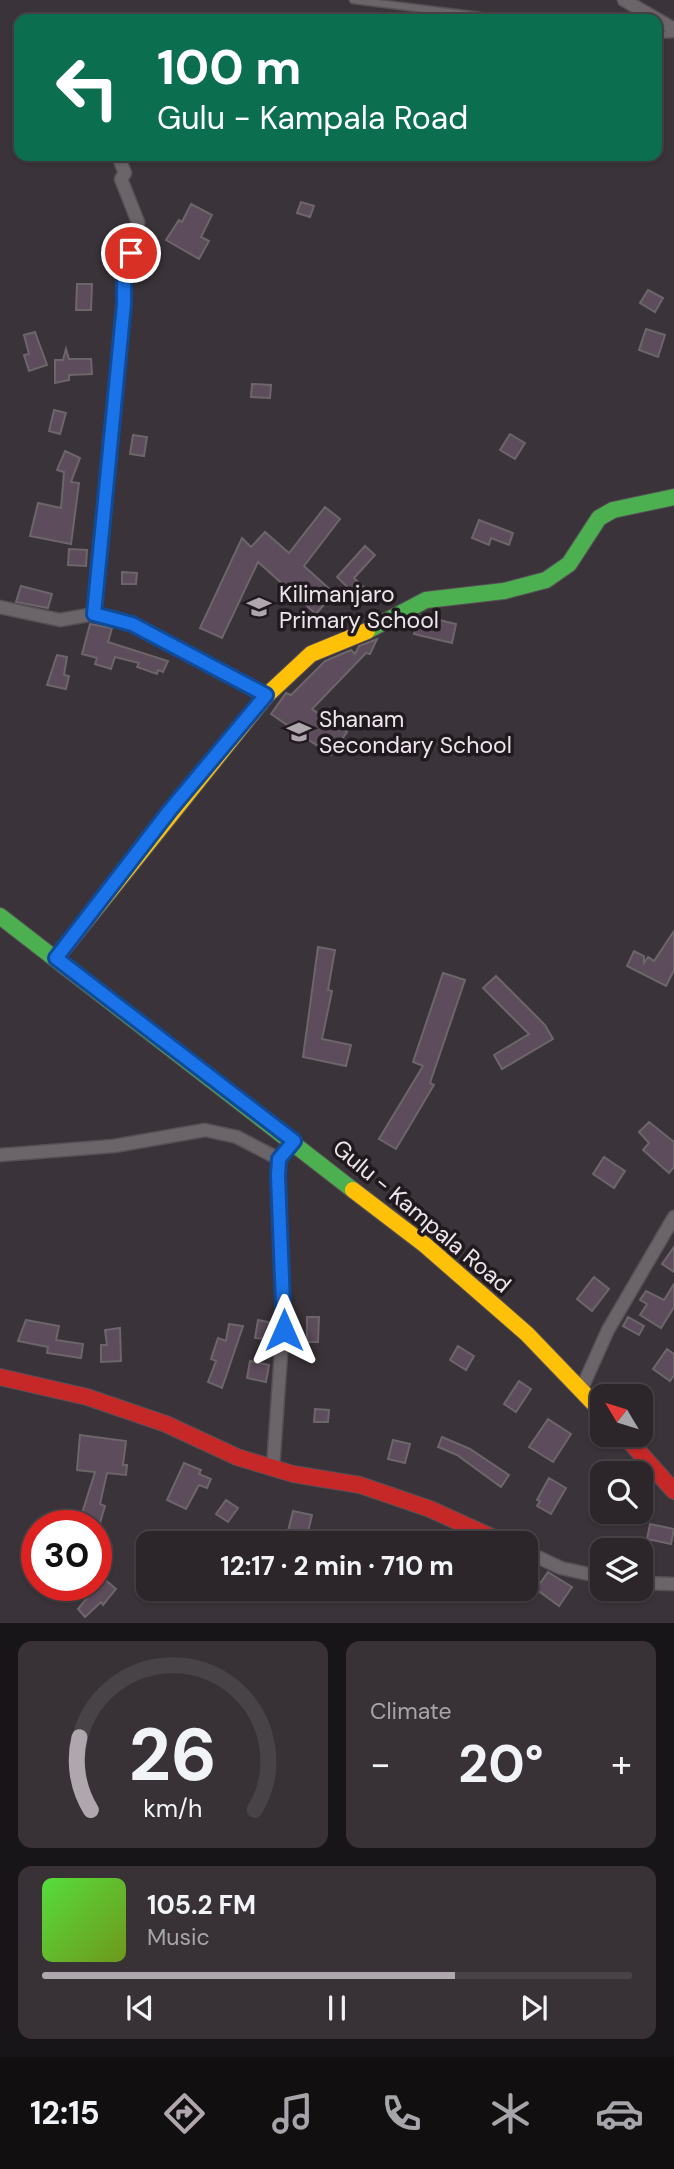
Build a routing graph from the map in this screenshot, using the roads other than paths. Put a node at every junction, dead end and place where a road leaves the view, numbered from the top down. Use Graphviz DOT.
graph roads {
  1 [pos="353,0"];
  2 [pos="624,0"];
  3 [pos="464,14"];
  4 [pos="646,14"];
  5 [pos="120,161"];
  6 [pos="674,497"];
  7 [pos="0,607"];
  8 [pos="94,614"];
  9 [pos="266,695"];
  10 [pos="0,916"];
  11 [pos="56,958"];
  12 [pos="294,1141"];
  13 [pos="0,1155"];
  14 [pos="279,1159"];
  15 [pos="674,1217"];
  16 [pos="0,1377"];
  17 [pos="581,1390"];
  18 [pos="590,1399"];
  19 [pos="636,1447"];
  20 [pos="273,1468"];
  21 [pos="674,1491"];
  22 [pos="478,1531"];
  23 [pos="538,1557"];
  24 [pos="590,1574"];
  25 [pos="653,1583"];
  26 [pos="674,1584"];
  1 -- 3 [label="lane"];
  2 -- 4 [label="street"];
  5 -- 8 [label="street"];
  6 -- 9 [label="street"];
  7 -- 8 [label="street"];
  8 -- 9 [label="street"];
  9 -- 11 [label="street"];
  10 -- 11 [label="street, Gulu - Kampala Road"];
  11 -- 12 [label="street, Gulu - Kampala Road"];
  12 -- 14 [label="street"];
  12 -- 17 [label="street, Gulu - Kampala Road"];
  13 -- 14 [label="street"];
  14 -- 20 [label="street"];
  15 -- 17 [label="street"];
  16 -- 20 [label="street"];
  17 -- 18 [label="street, Gulu - Kampala Road"];
  19 -- 21 [label="street"];
  20 -- 22 [label="street"];
  23 -- 24 [label="street"];
  25 -- 26 [label="street"];
}
